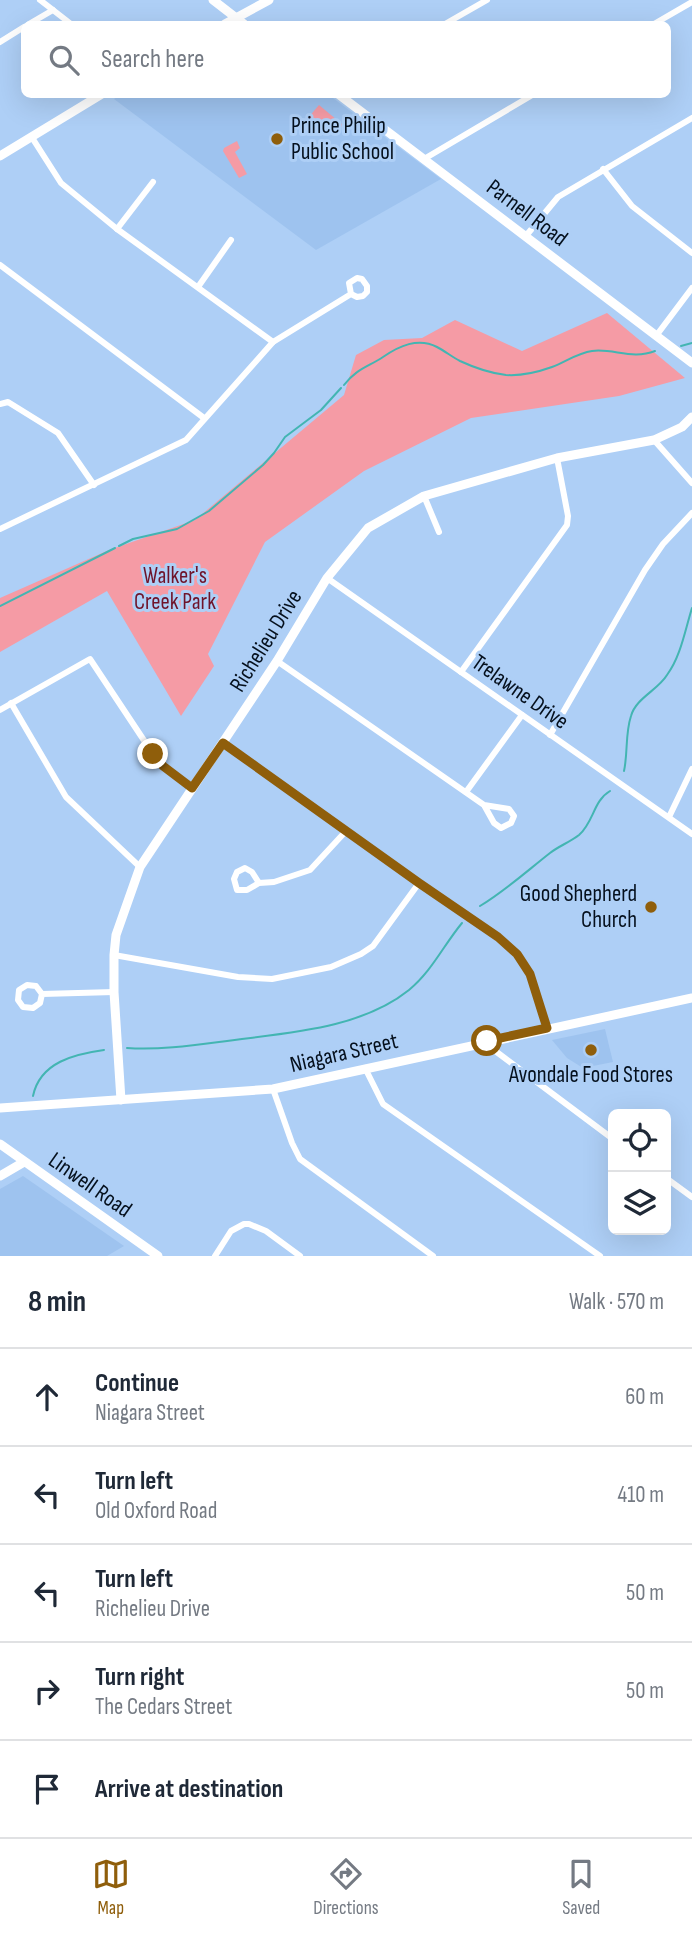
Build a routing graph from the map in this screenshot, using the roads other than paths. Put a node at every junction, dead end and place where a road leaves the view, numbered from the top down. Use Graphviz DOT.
graph roads {
  1 [pos="40,0"];
  2 [pos="213,0"];
  3 [pos="270,0"];
  4 [pos="487,0"];
  5 [pos="692,2"];
  6 [pos="53,10"];
  7 [pos="34,21"];
  8 [pos="67,21"];
  9 [pos="241,21"];
  10 [pos="450,21"];
  11 [pos="659,21"];
  12 [pos="21,29"];
  13 [pos="0,42"];
  14 [pos="95,98"];
  15 [pos="343,98"];
  16 [pos="527,98"];
  17 [pos="692,118"];
  18 [pos="31,136"];
  19 [pos="0,156"];
  20 [pos="424,159"];
  21 [pos="603,169"];
  22 [pos="153,183"];
  23 [pos="117,229"];
  24 [pos="525,237"];
  25 [pos="231,240"];
  26 [pos="692,253"];
  27 [pos="0,265"];
  28 [pos="9,271"];
  29 [pos="0,276"];
  30 [pos="198,287"];
  31 [pos="692,288"];
  32 [pos="351,294"];
  33 [pos="656,336"];
  34 [pos="273,342"];
  35 [pos="692,363"];
  36 [pos="0,404"];
  37 [pos="692,417"];
  38 [pos="204,418"];
  39 [pos="654,440"];
  40 [pos="557,458"];
  41 [pos="692,483"];
  42 [pos="94,485"];
  43 [pos="424,496"];
  44 [pos="690,517"];
  45 [pos="0,529"];
  46 [pos="439,532"];
  47 [pos="327,578"];
  48 [pos="277,661"];
  49 [pos="461,671"];
  50 [pos="11,703"];
  51 [pos="0,710"];
  52 [pos="522,715"];
  53 [pos="551,735"];
  54 [pos="223,743"];
  55 [pos="692,769"];
  56 [pos="192,788"];
  57 [pos="466,792"];
  58 [pos="484,805"];
  59 [pos="669,817"];
  60 [pos="346,831"];
  61 [pos="692,834"];
  62 [pos="140,867"];
  63 [pos="259,883"];
  64 [pos="419,883"];
  65 [pos="114,955"];
  66 [pos="114,992"];
  67 [pos="41,994"];
  68 [pos="692,998"];
  69 [pos="547,1028"];
  70 [pos="487,1041"];
  71 [pos="365,1068"];
  72 [pos="273,1089"];
  73 [pos="121,1100"];
  74 [pos="0,1108"];
  75 [pos="608,1135"];
  76 [pos="2,1144"];
  77 [pos="24,1162"];
  78 [pos="0,1176"];
  79 [pos="671,1182"];
  80 [pos="692,1197"];
  81 [pos="158,1256"];
  82 [pos="215,1256"];
  83 [pos="300,1256"];
  84 [pos="433,1256"];
  85 [pos="600,1256"];
  1 -- 6 [label="street"];
  2 -- 9 [label="street"];
  3 -- 9 [label="street"];
  4 -- 10 [label="street"];
  5 -- 11 [label="street"];
  6 -- 7 [label="street"];
  6 -- 8 [label="street"];
  12 -- 13 [label="street"];
  14 -- 18 [label="street"];
  15 -- 20 [label="street, Parnell Road"];
  16 -- 20 [label="street"];
  17 -- 21 [label="street"];
  18 -- 19 [label="street"];
  18 -- 23 [label="street"];
  20 -- 24 [label="street, Parnell Road"];
  21 -- 24 [label="street"];
  21 -- 26 [label="street"];
  22 -- 23 [label="street"];
  23 -- 30 [label="street"];
  24 -- 33 [label="street, Parnell Road"];
  25 -- 30 [label="street"];
  27 -- 28 [label="street"];
  28 -- 29 [label="street"];
  28 -- 38 [label="street"];
  30 -- 34 [label="street"];
  31 -- 33 [label="street"];
  32 -- 34 [label="street"];
  33 -- 35 [label="street, Parnell Road"];
  34 -- 38 [label="street"];
  36 -- 42 [label="street"];
  37 -- 39 [label="street, Richelieu Drive"];
  38 -- 42 [label="street"];
  39 -- 40 [label="street, Richelieu Drive"];
  39 -- 41 [label="street"];
  40 -- 43 [label="street, Richelieu Drive"];
  40 -- 49 [label="street"];
  42 -- 45 [label="street"];
  43 -- 46 [label="street"];
  43 -- 47 [label="street, Richelieu Drive"];
  44 -- 53 [label="street"];
  47 -- 48 [label="street, Richelieu Drive"];
  47 -- 49 [label="street, Trelawne Drive"];
  48 -- 54 [label="street, Richelieu Drive"];
  48 -- 57 [label="street"];
  49 -- 52 [label="street, Trelawne Drive"];
  50 -- 51 [label="street"];
  50 -- 56 [label="street"];
  50 -- 62 [label="street"];
  52 -- 53 [label="street, Trelawne Drive"];
  52 -- 57 [label="street"];
  53 -- 59 [label="street, Trelawne Drive"];
  54 -- 56 [label="street, Richelieu Drive"];
  54 -- 60 [label="street"];
  55 -- 59 [label="street"];
  56 -- 62 [label="street, Richelieu Drive"];
  57 -- 58 [label="street"];
  58 -- 58 [label="street"];
  59 -- 61 [label="street, Trelawne Drive"];
  60 -- 63 [label="street"];
  60 -- 64 [label="street"];
  62 -- 65 [label="street, Richelieu Drive"];
  64 -- 65 [label="street"];
  64 -- 69 [label="street"];
  65 -- 66 [label="street, Richelieu Drive"];
  66 -- 67 [label="street"];
  66 -- 73 [label="street, Richelieu Drive"];
  68 -- 69 [label="street, Niagara Street"];
  69 -- 70 [label="street, Niagara Street"];
  70 -- 71 [label="street, Niagara Street"];
  70 -- 75 [label="street"];
  71 -- 72 [label="street, Niagara Street"];
  71 -- 85 [label="street"];
  72 -- 73 [label="street, Niagara Street"];
  72 -- 84 [label="street"];
  73 -- 74 [label="street, Niagara Street"];
  76 -- 77 [label="street, Linwell Road"];
  77 -- 78 [label="street"];
  77 -- 81 [label="street, Linwell Road"];
  79 -- 80 [label="street"];
  82 -- 83 [label="street"];
}
